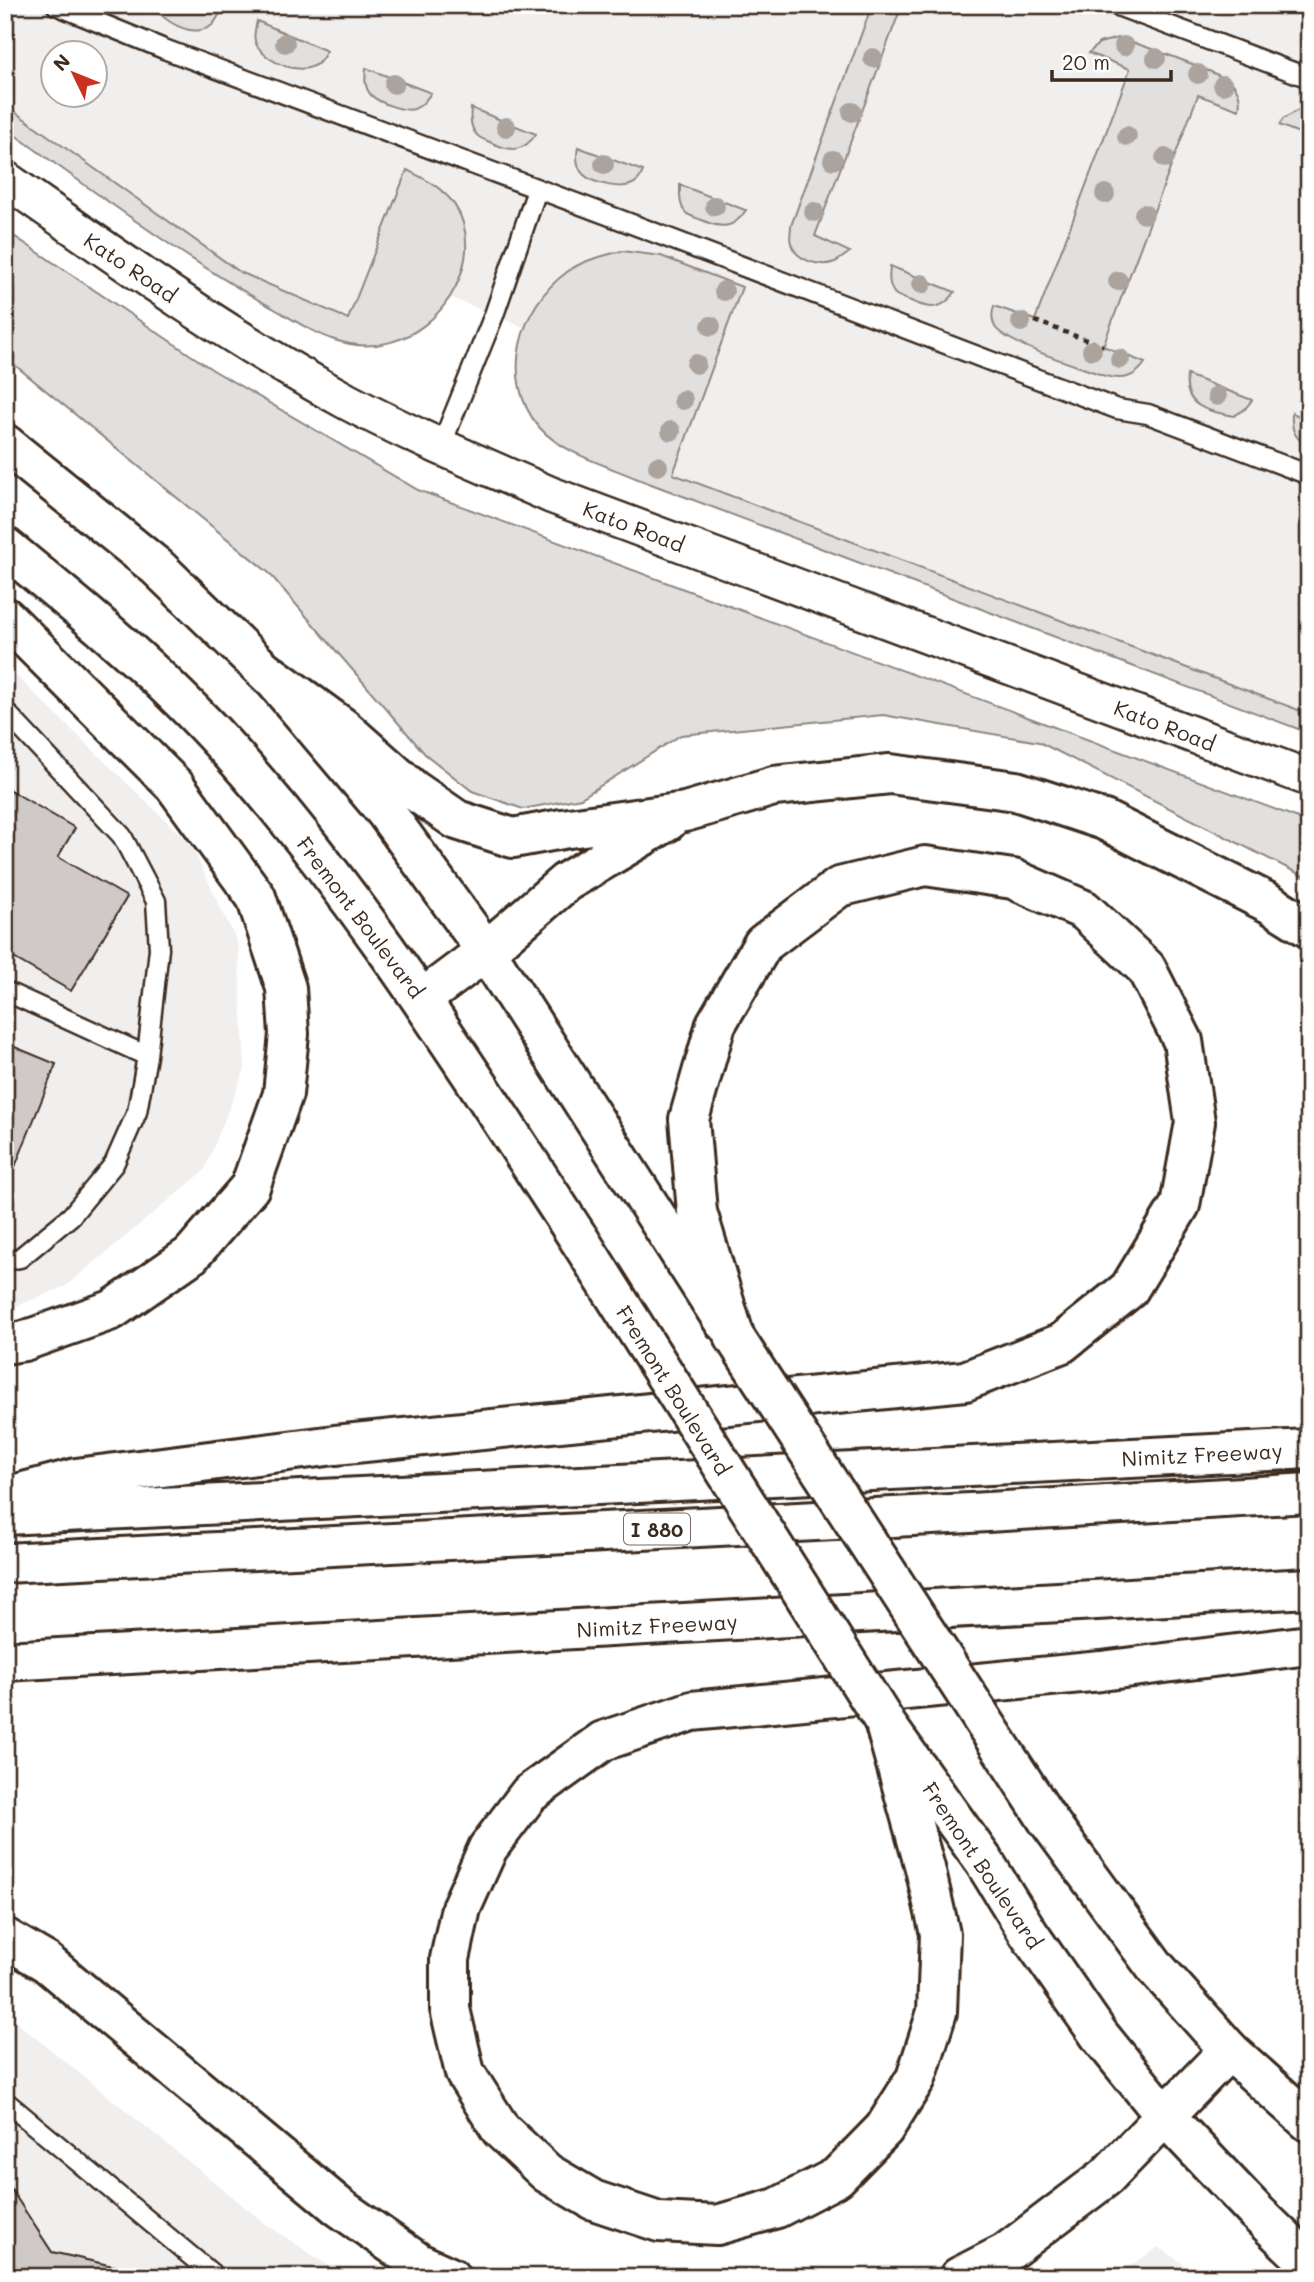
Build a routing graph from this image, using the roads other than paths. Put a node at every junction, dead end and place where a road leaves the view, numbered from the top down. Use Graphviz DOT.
graph roads {
  1 [pos="56,5"];
  2 [pos="1115,5"];
  3 [pos="1309,78"];
  4 [pos="5,179"];
  5 [pos="537,190"];
  6 [pos="5,444"];
  7 [pos="441,446"];
  8 [pos="1309,475"];
  9 [pos="5,547"];
  10 [pos="5,617"];
  11 [pos="264,670"];
  12 [pos="5,711"];
  13 [pos="1309,778"];
  14 [pos="685,812"];
  15 [pos="1309,928"];
  16 [pos="486,951"];
  17 [pos="5,991"];
  18 [pos="422,999"];
  19 [pos="147,1056"];
  20 [pos="5,1261"];
  21 [pos="735,1338"];
  22 [pos="5,1344"];
  23 [pos="1309,1449"];
  24 [pos="1309,1493"];
  25 [pos="5,1497"];
  26 [pos="5,1515"];
  27 [pos="5,1563"];
  28 [pos="1309,1588"];
  29 [pos="1309,1645"];
  30 [pos="5,1661"];
  31 [pos="884,1721"];
  32 [pos="5,1938"];
  33 [pos="1229,2050"];
  34 [pos="5,2101"];
  35 [pos="1166,2117"];
  36 [pos="1309,2122"];
  37 [pos="1309,2263"];
  38 [pos="216,2277"];
  39 [pos="450,2277"];
  40 [pos="959,2277"];
  1 -- 5 [label="lane"];
  2 -- 3 [label="lane"];
  4 -- 7 [label="street, Kato Road"];
  5 -- 7 [label="lane"];
  5 -- 8 [label="lane"];
  6 -- 11 [label="main road"];
  7 -- 13 [label="street, Kato Road"];
  9 -- 18 [label="main road, Fremont Boulevard"];
  10 -- 22 [label="main road"];
  11 -- 14 [label="main road"];
  11 -- 16 [label="main road"];
  12 -- 19 [label="lane"];
  14 -- 15 [label="main road"];
  14 -- 16 [label="main road"];
  16 -- 18 [label="main road"];
  16 -- 21 [label="main road"];
  17 -- 19 [label="lane"];
  18 -- 31 [label="main road, Fremont Boulevard, bridge"];
  19 -- 20 [label="lane"];
  21 -- 25 [label="main road"];
  21 -- 33 [label="main road, bridge"];
  23 -- 26 [label="main road, Nimitz Freeway / I 880"];
  24 -- 27 [label="main road, I 880"];
  28 -- 30 [label="main road, Nimitz Freeway"];
  29 -- 31 [label="main road"];
  31 -- 35 [label="main road, Fremont Boulevard"];
  32 -- 39 [label="main road"];
  33 -- 35 [label="main road"];
  33 -- 36 [label="main road"];
  34 -- 38 [label="lane"];
  35 -- 37 [label="main road, Fremont Boulevard"];
  35 -- 40 [label="main road"];
}
